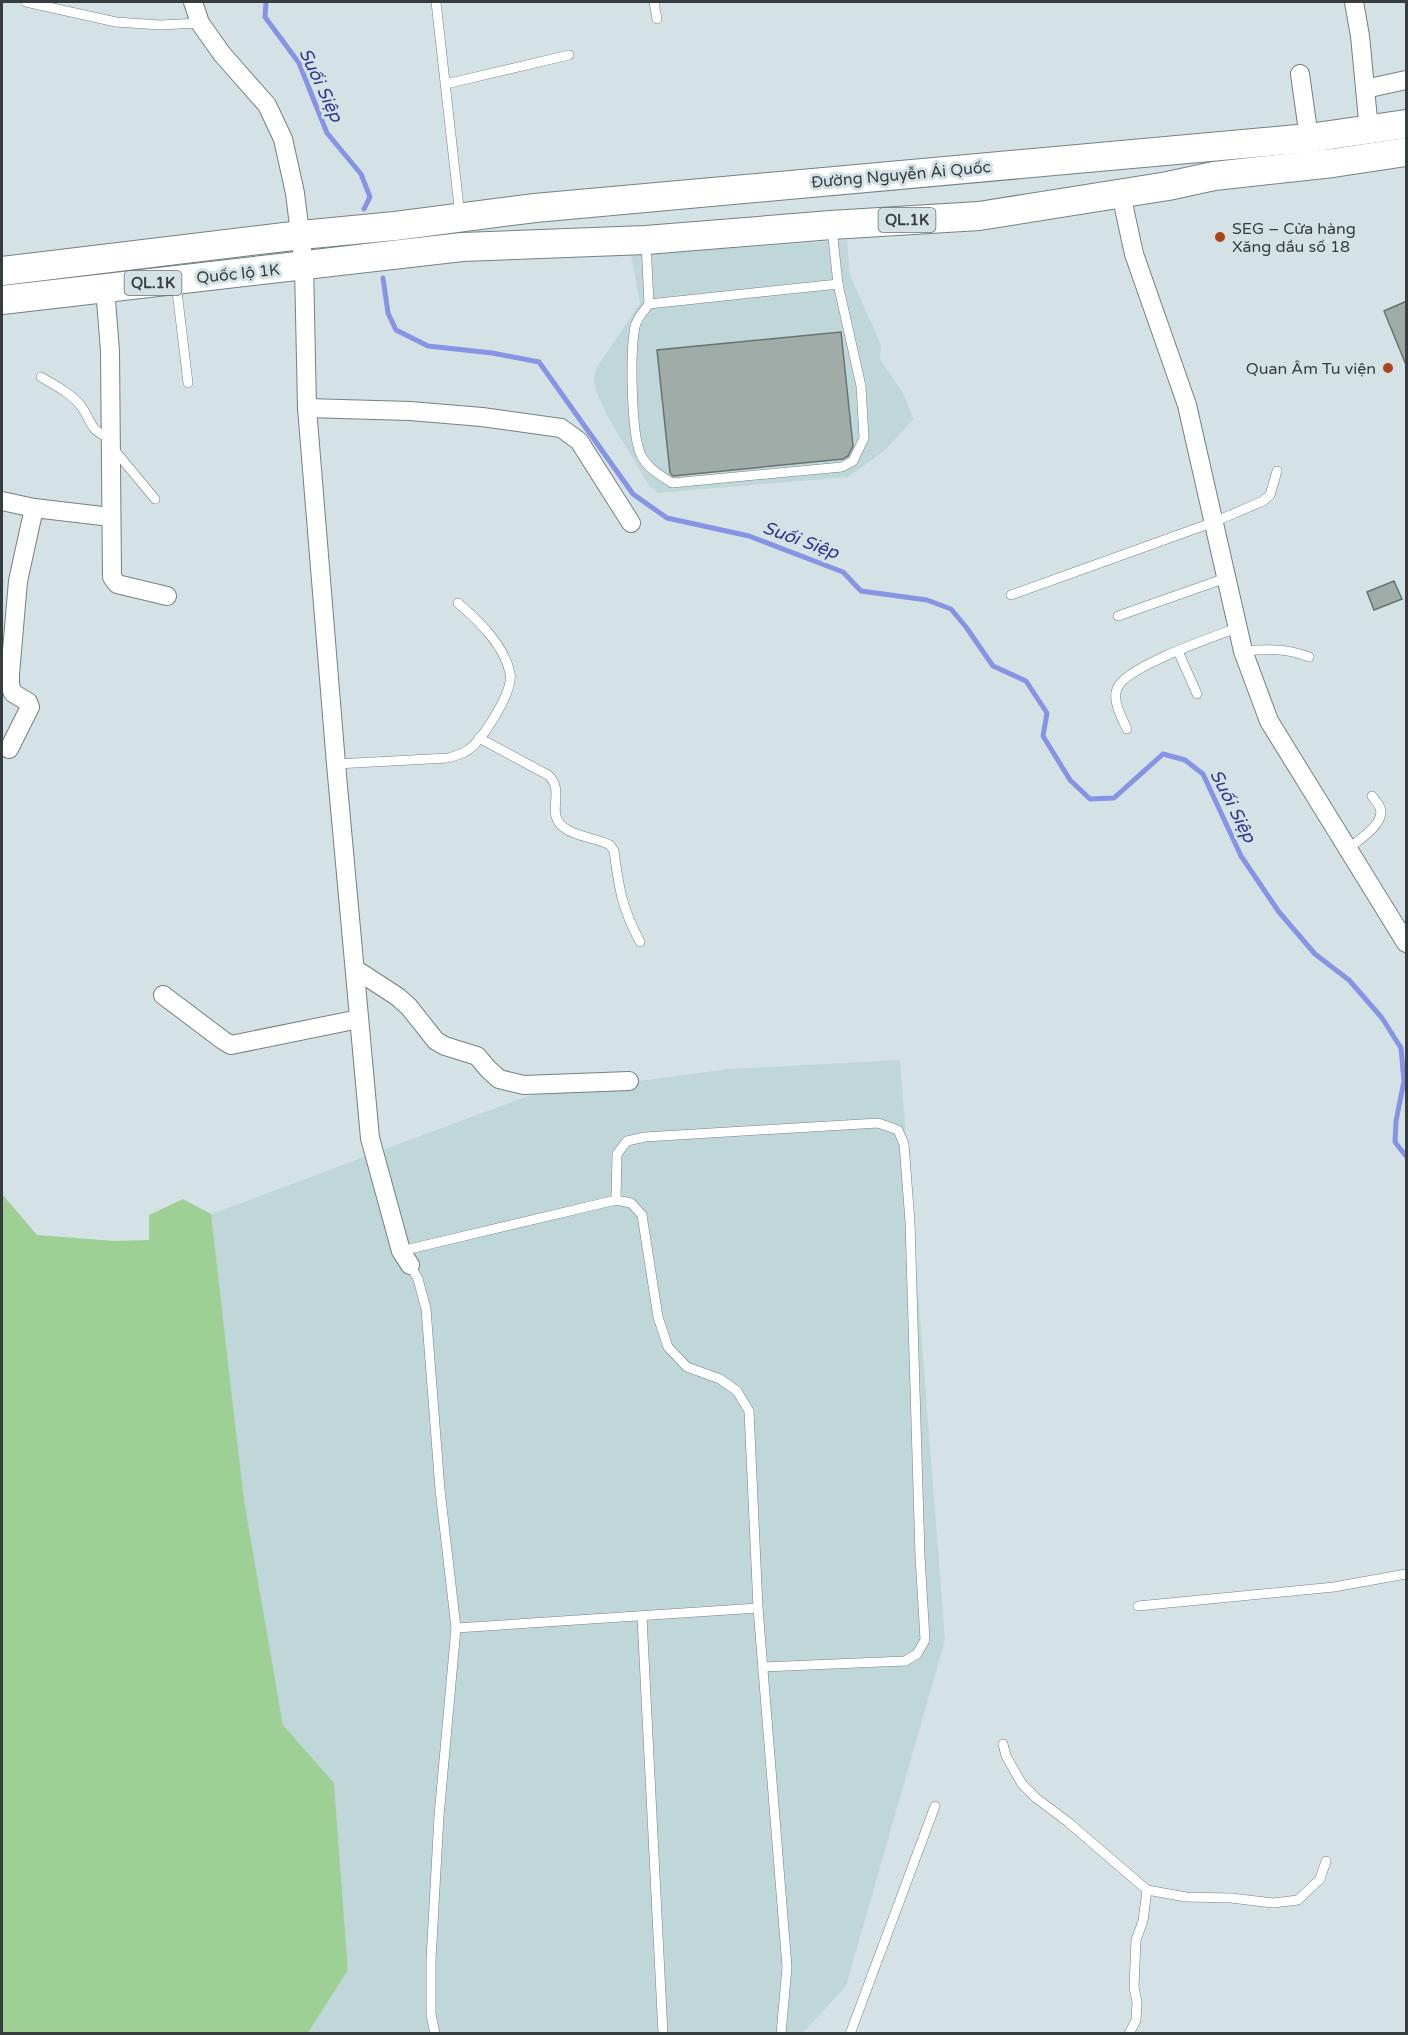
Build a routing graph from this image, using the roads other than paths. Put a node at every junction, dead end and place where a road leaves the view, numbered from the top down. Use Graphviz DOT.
graph roads {
  1 [pos="26,2"];
  2 [pos="193,2"];
  3 [pos="436,2"];
  4 [pos="654,2"];
  5 [pos="1354,2"];
  6 [pos="657,19"];
  7 [pos="200,24"];
  8 [pos="568,55"];
  9 [pos="1300,74"];
  10 [pos="1407,80"];
  11 [pos="446,84"];
  12 [pos="1365,89"];
  13 [pos="1407,124"];
  14 [pos="1370,130"];
  15 [pos="1309,138"];
  16 [pos="1407,152"];
  17 [pos="1121,194"];
  18 [pos="460,218"];
  19 [pos="831,225"];
  20 [pos="395,226"];
  21 [pos="302,235"];
  22 [pos="646,240"];
  23 [pos="304,266"];
  24 [pos="2,271"];
  25 [pos="176,280"];
  26 [pos="838,284"];
  27 [pos="105,288"];
  28 [pos="2,300"];
  29 [pos="649,304"];
  30 [pos="41,377"];
  31 [pos="188,383"];
  32 [pos="307,408"];
  33 [pos="110,441"];
  34 [pos="1277,471"];
  35 [pos="155,499"];
  36 [pos="2,501"];
  37 [pos="34,508"];
  38 [pos="111,517"];
  39 [pos="1214,522"];
  40 [pos="631,523"];
  41 [pos="1226,578"];
  42 [pos="1011,595"];
  43 [pos="167,596"];
  44 [pos="459,603"];
  45 [pos="1118,616"];
  46 [pos="1237,628"];
  47 [pos="1178,651"];
  48 [pos="1242,651"];
  49 [pos="1309,657"];
  50 [pos="1197,694"];
  51 [pos="1127,729"];
  52 [pos="479,738"];
  53 [pos="9,749"];
  54 [pos="336,764"];
  55 [pos="1372,796"];
  56 [pos="1349,848"];
  57 [pos="640,942"];
  58 [pos="1407,943"];
  59 [pos="355,969"];
  60 [pos="163,995"];
  61 [pos="359,1019"];
  62 [pos="630,1081"];
  63 [pos="616,1200"];
  64 [pos="405,1258"];
  65 [pos="1407,1574"];
  66 [pos="1138,1606"];
  67 [pos="758,1608"];
  68 [pos="642,1617"];
  69 [pos="456,1628"];
  70 [pos="763,1667"];
  71 [pos="1003,1744"];
  72 [pos="934,1806"];
  73 [pos="1326,1861"];
  74 [pos="1147,1890"];
  75 [pos="435,2034"];
  76 [pos="663,2034"];
  77 [pos="782,2034"];
  78 [pos="850,2034"];
  79 [pos="1129,2034"];
  1 -- 7 [label="lane"];
  2 -- 7 [label="street"];
  3 -- 11 [label="lane"];
  4 -- 6 [label="lane"];
  5 -- 12 [label="street"];
  7 -- 21 [label="street"];
  8 -- 11 [label="lane"];
  9 -- 15 [label="street"];
  10 -- 12 [label="street"];
  11 -- 18 [label="lane"];
  12 -- 14 [label="street"];
  13 -- 14 [label="main road, Đường Nguyễn Ái Quốc / QL.1K"];
  14 -- 15 [label="main road, Đường Nguyễn Ái Quốc / QL.1K"];
  15 -- 18 [label="main road, Đường Nguyễn Ái Quốc / QL.1K"];
  16 -- 17 [label="main road, QL.1K"];
  17 -- 19 [label="main road, QL.1K"];
  17 -- 39 [label="street"];
  18 -- 20 [label="main road, Đường Nguyễn Ái Quốc / QL.1K"];
  19 -- 22 [label="main road, QL.1K"];
  19 -- 26 [label="lane"];
  20 -- 21 [label="main road, Quốc lộ 1K / QL.1K"];
  21 -- 23 [label="street"];
  21 -- 24 [label="main road, Quốc lộ 1K / QL.1K"];
  22 -- 23 [label="main road, Quốc lộ 1K / QL.1K"];
  22 -- 29 [label="lane"];
  23 -- 25 [label="main road, Quốc lộ 1K / QL.1K"];
  23 -- 32 [label="street"];
  25 -- 27 [label="main road, Quốc lộ 1K / QL.1K"];
  25 -- 31 [label="lane"];
  26 -- 29 [label="lane"];
  26 -- 29 [label="lane"];
  27 -- 28 [label="main road, Quốc lộ 1K / QL.1K"];
  27 -- 33 [label="street"];
  30 -- 33 [label="lane"];
  32 -- 40 [label="street"];
  32 -- 54 [label="street"];
  33 -- 35 [label="lane"];
  33 -- 38 [label="street"];
  34 -- 39 [label="lane"];
  36 -- 37 [label="street"];
  37 -- 38 [label="street"];
  37 -- 53 [label="street"];
  38 -- 43 [label="street"];
  39 -- 41 [label="street"];
  39 -- 42 [label="lane"];
  41 -- 45 [label="lane"];
  41 -- 46 [label="street"];
  44 -- 52 [label="lane"];
  46 -- 47 [label="lane"];
  46 -- 48 [label="street"];
  47 -- 50 [label="lane"];
  47 -- 51 [label="lane"];
  48 -- 49 [label="lane"];
  48 -- 56 [label="street"];
  52 -- 54 [label="lane"];
  52 -- 57 [label="lane"];
  54 -- 59 [label="street"];
  55 -- 56 [label="lane"];
  56 -- 58 [label="street"];
  59 -- 61 [label="street"];
  59 -- 62 [label="street"];
  60 -- 61 [label="street"];
  61 -- 64 [label="street"];
  63 -- 64 [label="lane"];
  63 -- 67 [label="lane"];
  63 -- 70 [label="lane"];
  64 -- 69 [label="lane"];
  65 -- 66 [label="lane"];
  67 -- 68 [label="lane"];
  67 -- 70 [label="lane"];
  68 -- 69 [label="lane"];
  68 -- 76 [label="lane"];
  69 -- 75 [label="lane"];
  70 -- 77 [label="lane"];
  71 -- 74 [label="lane"];
  72 -- 78 [label="lane"];
  73 -- 74 [label="lane"];
  74 -- 79 [label="lane"];
}
